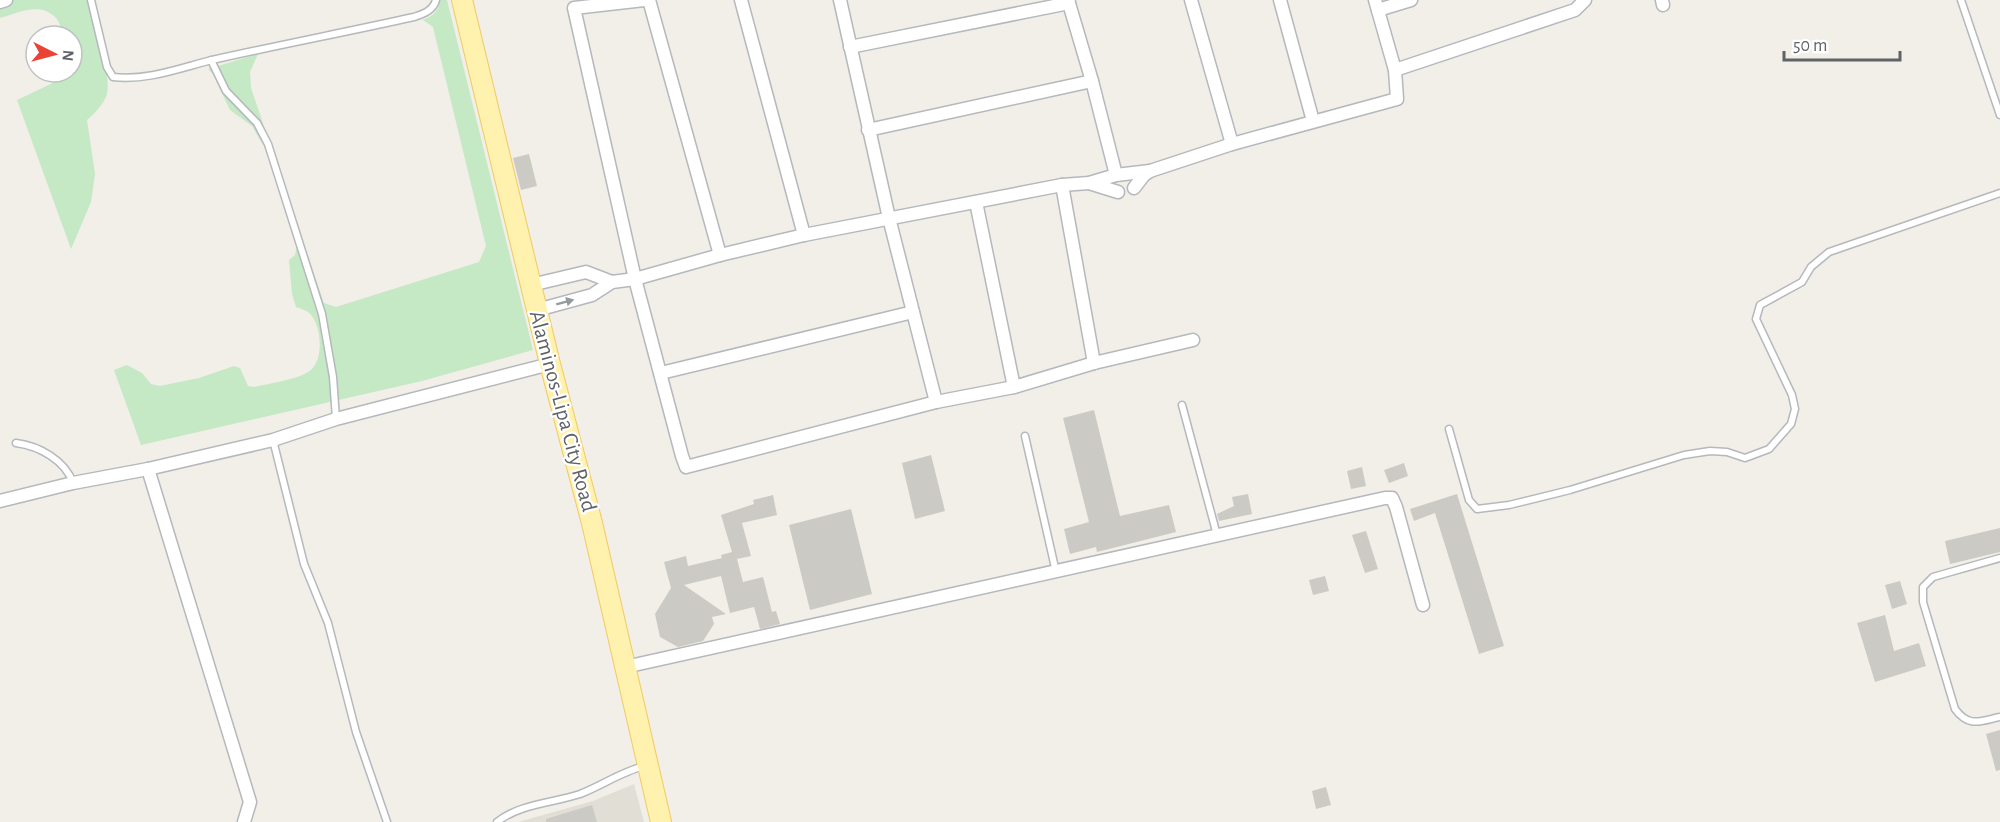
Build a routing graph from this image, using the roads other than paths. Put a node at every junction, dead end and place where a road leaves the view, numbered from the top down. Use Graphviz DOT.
graph roads {
  1 [pos="6,0"];
  2 [pos="91,0"];
  3 [pos="436,0"];
  4 [pos="462,0"];
  5 [pos="644,0"];
  6 [pos="649,0"];
  7 [pos="741,0"];
  8 [pos="840,0"];
  9 [pos="1191,0"];
  10 [pos="1281,0"];
  11 [pos="1411,0"];
  12 [pos="1585,0"];
  13 [pos="1961,0"];
  14 [pos="0,2"];
  15 [pos="1068,2"];
  16 [pos="1376,5"];
  17 [pos="850,47"];
  18 [pos="211,60"];
  19 [pos="1395,70"];
  20 [pos="1092,81"];
  21 [pos="2000,116"];
  22 [pos="1313,121"];
  23 [pos="868,130"];
  24 [pos="1232,144"];
  25 [pos="1150,171"];
  26 [pos="1116,175"];
  27 [pos="1089,183"];
  28 [pos="1062,185"];
  29 [pos="1134,188"];
  30 [pos="1118,192"];
  31 [pos="2000,193"];
  32 [pos="976,202"];
  33 [pos="889,218"];
  34 [pos="804,235"];
  35 [pos="720,255"];
  36 [pos="635,279"];
  37 [pos="612,282"];
  38 [pos="531,285"];
  39 [pos="537,310"];
  40 [pos="913,312"];
  41 [pos="1193,340"];
  42 [pos="1094,363"];
  43 [pos="550,364"];
  44 [pos="661,373"];
  45 [pos="1014,387"];
  46 [pos="936,402"];
  47 [pos="1182,405"];
  48 [pos="336,419"];
  49 [pos="1449,429"];
  50 [pos="1025,436"];
  51 [pos="273,440"];
  52 [pos="16,443"];
  53 [pos="148,469"];
  54 [pos="73,483"];
  55 [pos="0,501"];
  56 [pos="1217,536"];
  57 [pos="2000,558"];
  58 [pos="1056,573"];
  59 [pos="1423,605"];
  60 [pos="625,667"];
  61 [pos="2000,717"];
  62 [pos="647,765"];
  63 [pos="244,822"];
  64 [pos="387,822"];
  65 [pos="497,822"];
  66 [pos="661,822"];
  1 -- 14 [label="street"];
  2 -- 18 [label="lane"];
  3 -- 18 [label="lane"];
  4 -- 38 [label="main road, Alaminos-Lipa City Road"];
  5 -- 36 [label="street"];
  6 -- 35 [label="street"];
  7 -- 34 [label="street"];
  8 -- 17 [label="street"];
  9 -- 24 [label="street"];
  10 -- 22 [label="street"];
  11 -- 16 [label="street"];
  12 -- 19 [label="street"];
  13 -- 21 [label="lane"];
  15 -- 17 [label="street"];
  15 -- 20 [label="street"];
  16 -- 19 [label="street"];
  17 -- 23 [label="street"];
  18 -- 48 [label="lane"];
  19 -- 22 [label="street"];
  20 -- 23 [label="street"];
  20 -- 26 [label="street"];
  22 -- 24 [label="street"];
  23 -- 33 [label="street"];
  24 -- 25 [label="street"];
  25 -- 26 [label="street"];
  25 -- 29 [label="street"];
  26 -- 27 [label="street"];
  27 -- 28 [label="street"];
  27 -- 30 [label="street"];
  28 -- 32 [label="street"];
  28 -- 42 [label="street"];
  31 -- 49 [label="lane"];
  32 -- 33 [label="street"];
  32 -- 45 [label="street"];
  33 -- 34 [label="street"];
  33 -- 40 [label="street"];
  34 -- 35 [label="street"];
  35 -- 36 [label="street"];
  36 -- 37 [label="street"];
  36 -- 44 [label="street"];
  37 -- 38 [label="street"];
  39 -- 37 [label="street, one-way"];
  38 -- 39 [label="main road, Alaminos-Lipa City Road"];
  39 -- 43 [label="main road, Alaminos-Lipa City Road"];
  40 -- 44 [label="street"];
  40 -- 46 [label="street"];
  41 -- 42 [label="street"];
  42 -- 45 [label="street"];
  43 -- 48 [label="street"];
  43 -- 60 [label="main road, Alaminos-Lipa City Road"];
  44 -- 46 [label="street"];
  45 -- 46 [label="street"];
  47 -- 56 [label="lane"];
  48 -- 51 [label="street"];
  50 -- 58 [label="lane"];
  51 -- 53 [label="street"];
  51 -- 64 [label="lane"];
  52 -- 54 [label="lane"];
  53 -- 54 [label="street"];
  53 -- 63 [label="street"];
  54 -- 55 [label="street"];
  56 -- 58 [label="street"];
  56 -- 59 [label="street"];
  57 -- 61 [label="lane"];
  58 -- 60 [label="street"];
  60 -- 62 [label="main road, Alaminos-Lipa City Road"];
  62 -- 65 [label="lane"];
  62 -- 66 [label="main road, Alaminos-Lipa City Road"];
}
